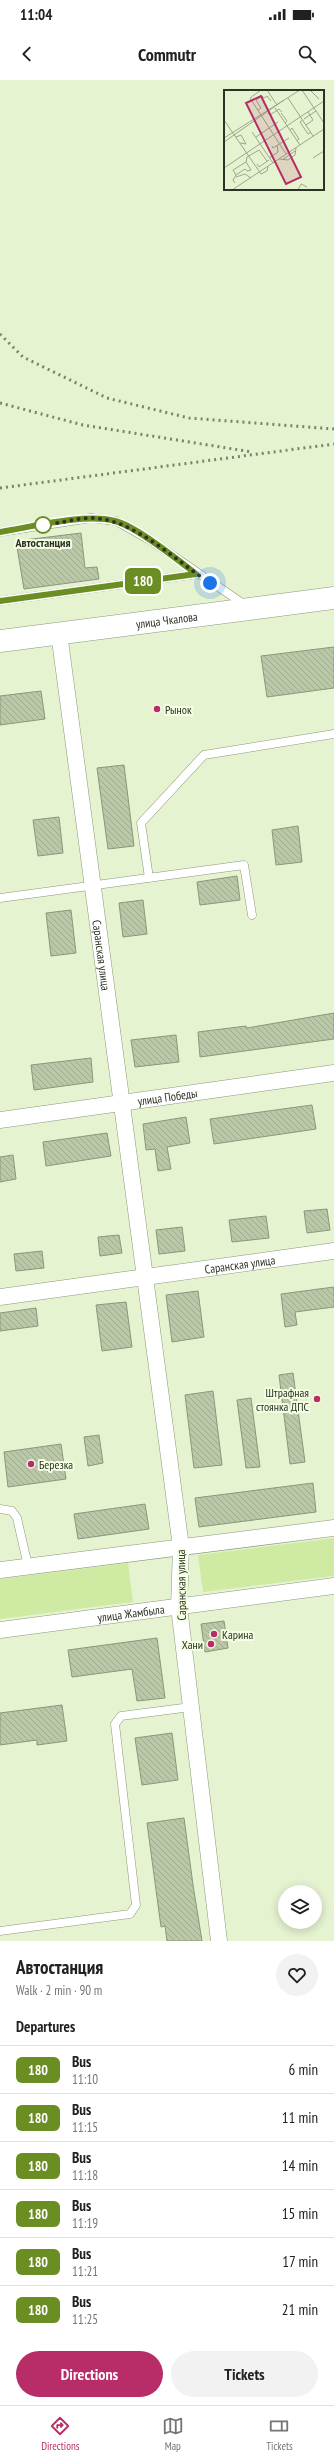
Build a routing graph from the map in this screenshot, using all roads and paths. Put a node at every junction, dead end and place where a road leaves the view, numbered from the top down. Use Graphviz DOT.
graph roads {
  1 [pos="0,532"];
  2 [pos="196,574"];
  3 [pos="334,598"];
  4 [pos="0,601"];
  5 [pos="250,609"];
  6 [pos="59,634"];
  7 [pos="0,641"];
  8 [pos="334,734"];
  9 [pos="149,878"];
  10 [pos="93,886"];
  11 [pos="0,898"];
  12 [pos="252,915"];
  13 [pos="334,1074"];
  14 [pos="122,1103"];
  15 [pos="0,1120"];
  16 [pos="334,1251"];
  17 [pos="145,1278"];
  18 [pos="0,1297"];
  19 [pos="0,1509"];
  20 [pos="334,1528"];
  21 [pos="180,1547"];
  22 [pos="28,1566"];
  23 [pos="0,1570"];
  24 [pos="334,1586"];
  25 [pos="179,1607"];
  26 [pos="0,1630"];
  27 [pos="191,1707"];
  28 [pos="0,1931"];
  29 [pos="218,1941"];
  1 -- 2 [label="lane"];
  2 -- 4 [label="lane"];
  2 -- 5 [label="lane"];
  3 -- 5 [label="main road, улица Чкалова"];
  5 -- 6 [label="main road, улица Чкалова"];
  6 -- 7 [label="main road, улица Чкалова"];
  6 -- 10 [label="street, Саранская улица"];
  8 -- 9 [label="lane"];
  9 -- 10 [label="lane"];
  9 -- 12 [label="lane"];
  10 -- 11 [label="lane"];
  10 -- 14 [label="street, Саранская улица"];
  13 -- 14 [label="street, улица Победы"];
  14 -- 15 [label="street, улица Победы"];
  14 -- 17 [label="street, Саранская улица"];
  16 -- 17 [label="street, Саранская улица"];
  17 -- 18 [label="street, Саранская улица"];
  17 -- 21 [label="street, Саранская улица"];
  19 -- 22 [label="lane"];
  20 -- 21 [label="street"];
  21 -- 22 [label="street"];
  21 -- 25 [label="street, Саранская улица"];
  22 -- 23 [label="street"];
  24 -- 25 [label="street, улица Жамбыла"];
  25 -- 26 [label="street, улица Жамбыла"];
  25 -- 27 [label="street, Саранская улица"];
  27 -- 28 [label="lane"];
  27 -- 29 [label="street, Саранская улица"];
}
